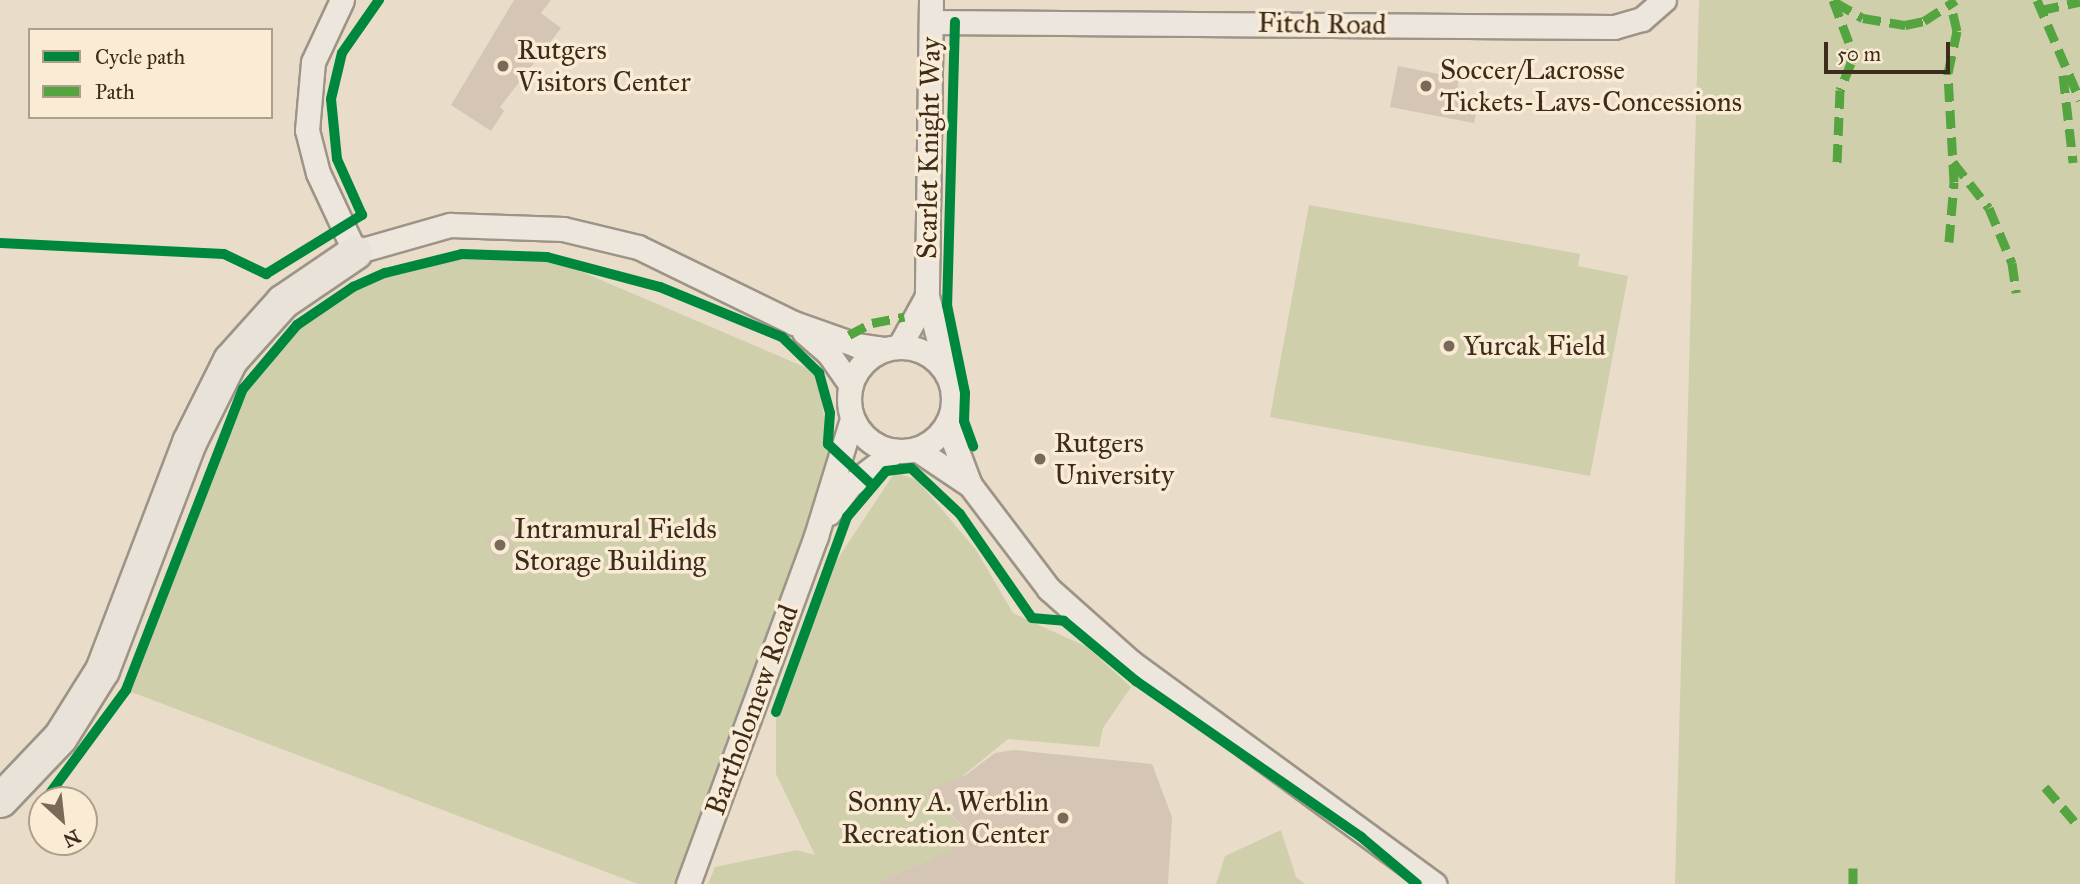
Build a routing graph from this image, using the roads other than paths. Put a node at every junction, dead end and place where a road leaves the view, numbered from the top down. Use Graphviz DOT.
graph roads {
  1 [pos="342,0"];
  2 [pos="1664,0"];
  3 [pos="931,11"];
  4 [pos="355,252"];
  5 [pos="927,296"];
  6 [pos="794,323"];
  7 [pos="892,348"];
  8 [pos="948,375"];
  9 [pos="850,385"];
  10 [pos="852,419"];
  11 [pos="947,424"];
  12 [pos="906,450"];
  13 [pos="970,485"];
  14 [pos="816,536"];
  15 [pos="88,697"];
  16 [pos="0,772"];
  17 [pos="0,800"];
  18 [pos="688,884"];
  19 [pos="1434,884"];
  1 -- 4 [label="street"];
  2 -- 3 [label="street, Fitch Road"];
  3 -- 5 [label="street, Scarlet Knight Way"];
  4 -- 6 [label="street"];
  4 -- 15 [label="highway"];
  5 -- 7 [label="street"];
  5 -- 8 [label="street"];
  6 -- 7 [label="street"];
  6 -- 9 [label="street"];
  7 -- 8 [label="street"];
  7 -- 9 [label="street"];
  8 -- 11 [label="street"];
  9 -- 10 [label="street"];
  10 -- 12 [label="street"];
  10 -- 14 [label="street, Bartholomew Road"];
  11 -- 12 [label="street"];
  11 -- 13 [label="street"];
  12 -- 13 [label="street"];
  12 -- 14 [label="street, Bartholomew Road"];
  13 -- 19 [label="street"];
  14 -- 18 [label="street, Bartholomew Road"];
  15 -- 16 [label="highway"];
  15 -- 17 [label="highway"];
}
